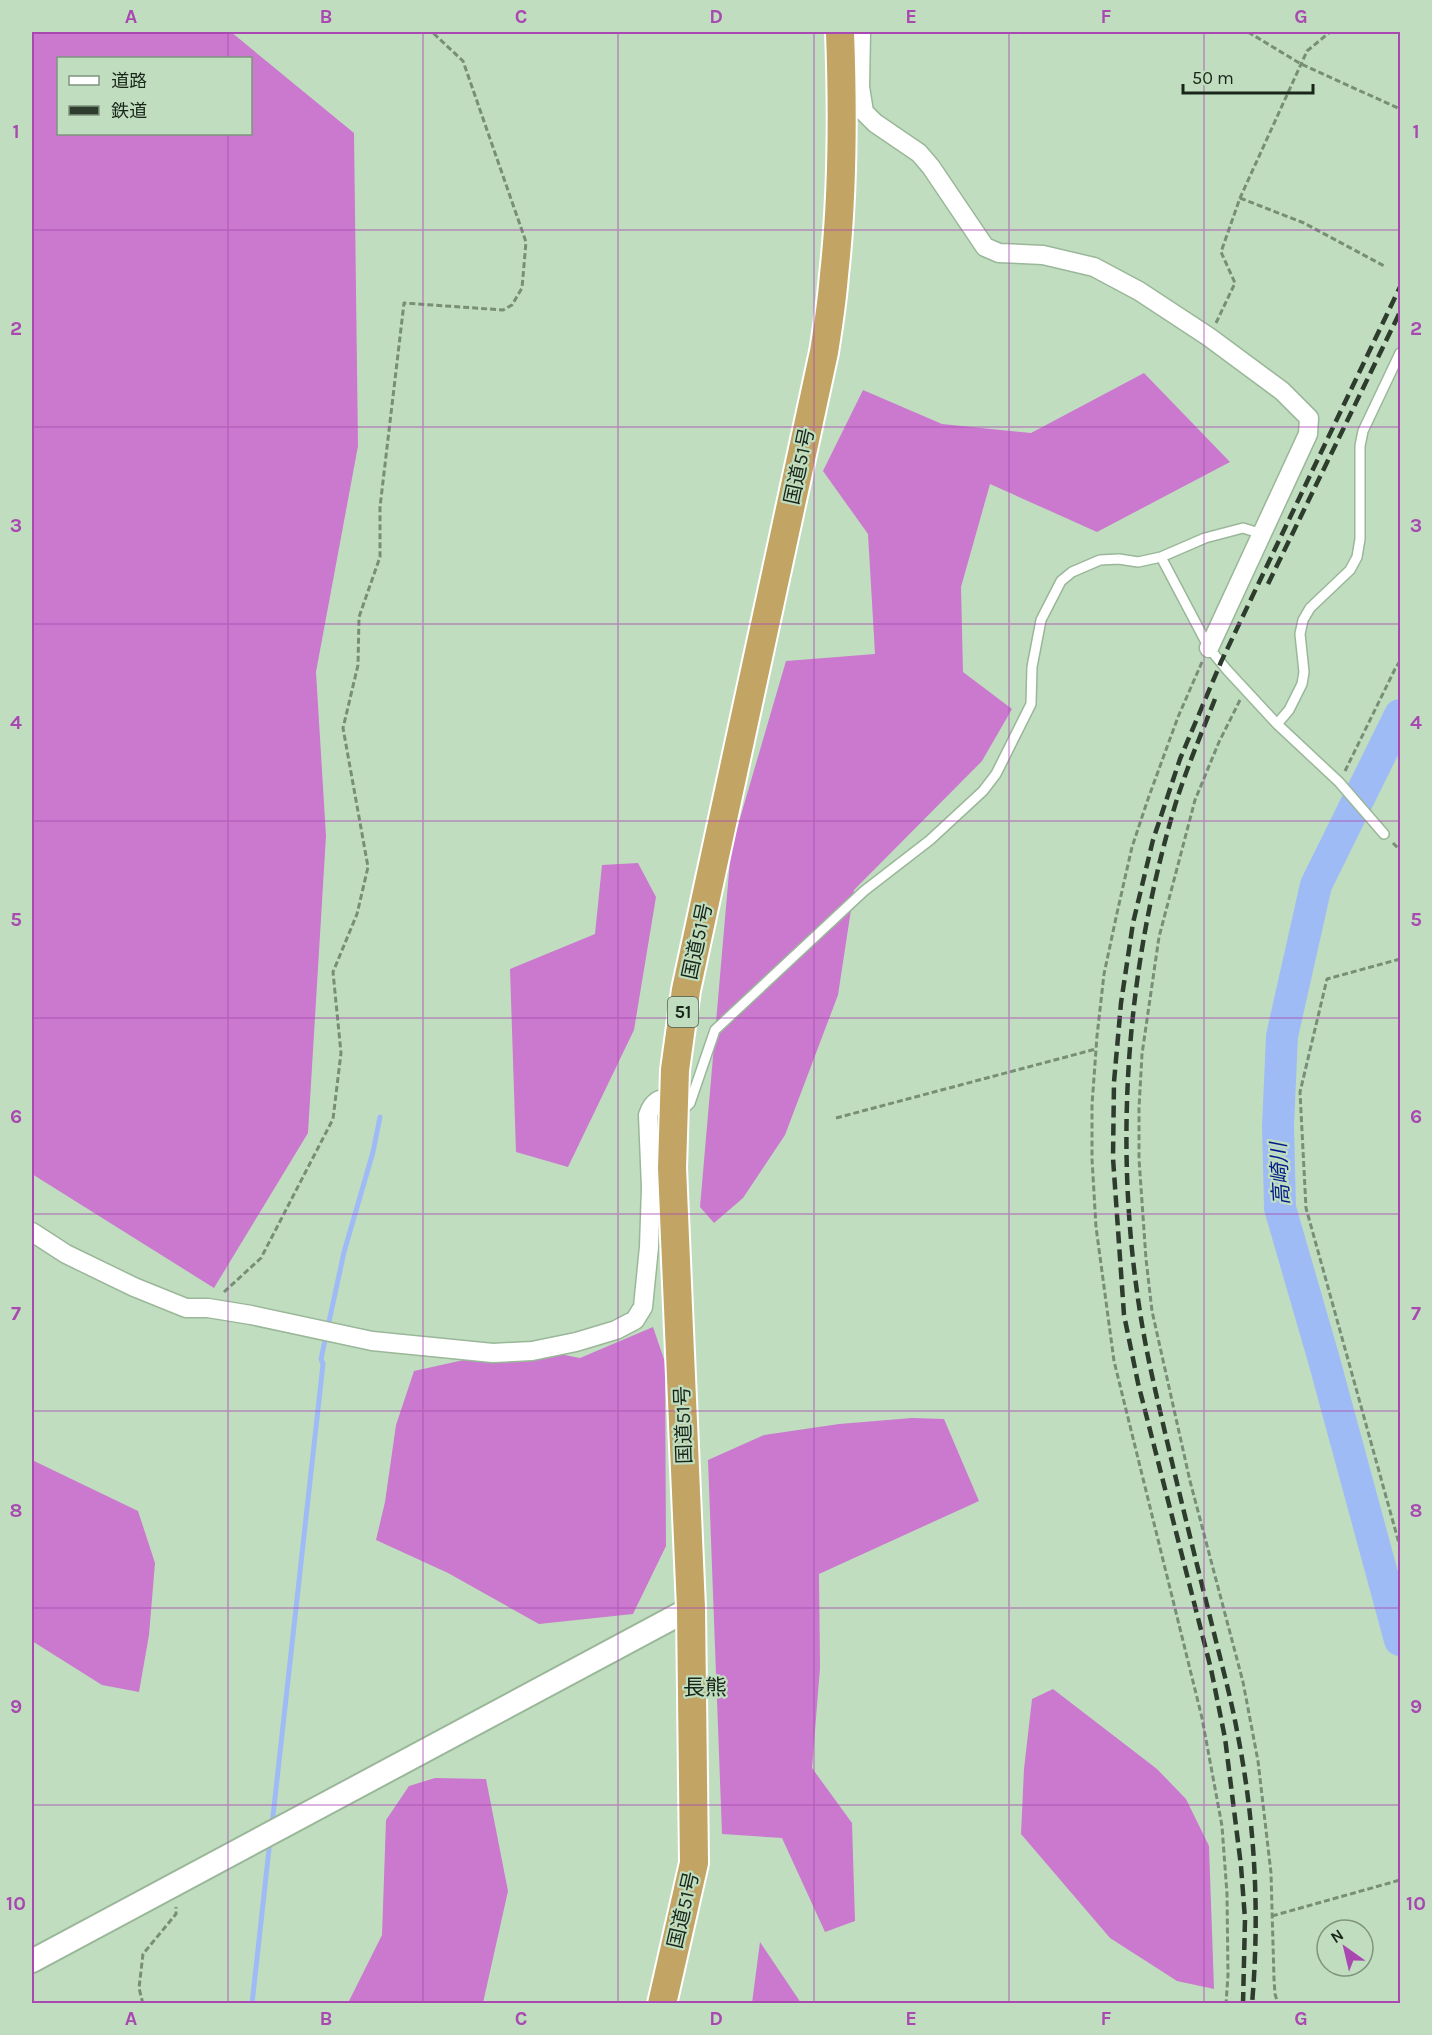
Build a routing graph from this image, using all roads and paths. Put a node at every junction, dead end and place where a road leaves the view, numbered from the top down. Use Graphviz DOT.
graph roads {
  1 [pos="432,32"];
  2 [pos="840,32"];
  3 [pos="861,32"];
  4 [pos="1248,32"];
  5 [pos="1330,32"];
  6 [pos="1301,63"];
  7 [pos="1401,109"];
  8 [pos="1240,198"];
  9 [pos="1386,267"];
  10 [pos="1209,337"];
  11 [pos="1401,353"];
  12 [pos="1262,534"];
  13 [pos="1161,557"];
  14 [pos="1209,648"];
  15 [pos="1401,661"];
  16 [pos="1245,691"];
  17 [pos="1277,724"];
  18 [pos="1339,782"];
  19 [pos="1384,834"];
  20 [pos="1401,959"];
  21 [pos="1096,1049"];
  22 [pos="674,1102"];
  23 [pos="836,1118"];
  24 [pos="32,1232"];
  25 [pos="208,1308"];
  26 [pos="1401,1547"];
  27 [pos="691,1608"];
  28 [pos="1401,1880"];
  29 [pos="175,1884"];
  30 [pos="1272,1916"];
  31 [pos="32,1961"];
  32 [pos="143,2004"];
  33 [pos="662,2004"];
  34 [pos="1226,2004"];
  35 [pos="1278,2004"];
  1 -- 25 [label="path"];
  2 -- 22 [label="highway, 国道51号 / 51"];
  3 -- 10 [label="street"];
  4 -- 6 [label="path"];
  5 -- 6 [label="path"];
  6 -- 7 [label="path"];
  6 -- 8 [label="path"];
  8 -- 9 [label="path"];
  8 -- 10 [label="path"];
  10 -- 12 [label="street"];
  11 -- 17 [label="lane"];
  12 -- 13 [label="lane"];
  12 -- 14 [label="street"];
  13 -- 14 [label="lane"];
  13 -- 22 [label="lane"];
  14 -- 16 [label="lane"];
  14 -- 21 [label="path"];
  15 -- 18 [label="path"];
  16 -- 17 [label="lane"];
  16 -- 30 [label="path"];
  17 -- 18 [label="lane"];
  18 -- 19 [label="lane"];
  20 -- 26 [label="path"];
  21 -- 23 [label="path"];
  21 -- 34 [label="path"];
  22 -- 25 [label="street"];
  22 -- 27 [label="highway, 国道51号 / 51"];
  24 -- 25 [label="street"];
  27 -- 29 [label="street"];
  27 -- 33 [label="highway, 国道51号 / 51"];
  28 -- 30 [label="path"];
  29 -- 31 [label="street"];
  29 -- 32 [label="path"];
  30 -- 35 [label="path"];
}
